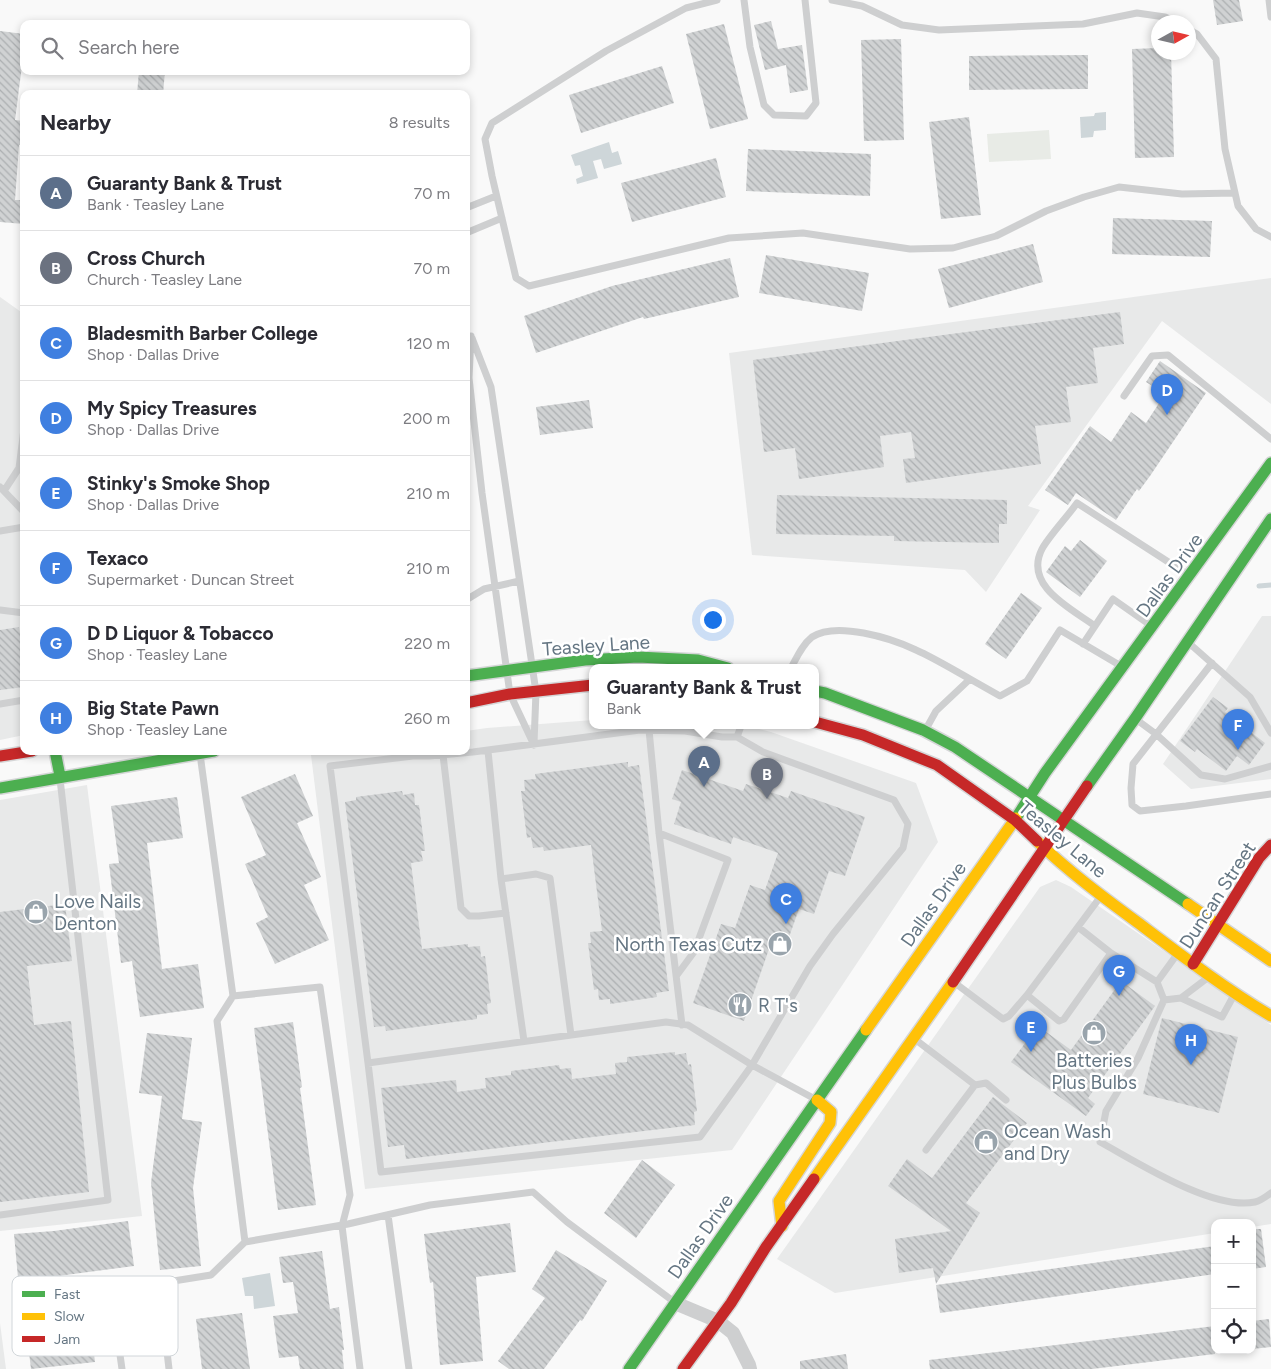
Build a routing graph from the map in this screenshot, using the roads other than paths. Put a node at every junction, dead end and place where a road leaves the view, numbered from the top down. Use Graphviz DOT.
graph roads {
  1 [pos="717,0"];
  2 [pos="744,0"];
  3 [pos="804,0"];
  4 [pos="832,0"];
  5 [pos="1269,0"];
  6 [pos="1151,16"];
  7 [pos="1271,17"];
  8 [pos="1196,33"];
  9 [pos="1235,192"];
  10 [pos="496,196"];
  11 [pos="470,206"];
  12 [pos="502,218"];
  13 [pos="470,231"];
  14 [pos="1271,237"];
  15 [pos="470,357"];
  16 [pos="470,387"];
  17 [pos="1124,396"];
  18 [pos="1271,439"];
  19 [pos="1271,463"];
  20 [pos="20,469"];
  21 [pos="2,489"];
  22 [pos="20,508"];
  23 [pos="1271,521"];
  24 [pos="20,528"];
  25 [pos="0,531"];
  26 [pos="1190,576"];
  27 [pos="519,581"];
  28 [pos="494,586"];
  29 [pos="470,598"];
  30 [pos="0,610"];
  31 [pos="20,612"];
  32 [pos="1095,626"];
  33 [pos="1152,627"];
  34 [pos="1188,642"];
  35 [pos="1083,644"];
  36 [pos="1212,663"];
  37 [pos="713,664"];
  38 [pos="792,664"];
  39 [pos="532,667"];
  40 [pos="1123,667"];
  41 [pos="506,670"];
  42 [pos="470,675"];
  43 [pos="970,679"];
  44 [pos="589,685"];
  45 [pos="536,692"];
  46 [pos="819,692"];
  47 [pos="510,694"];
  48 [pos="20,701"];
  49 [pos="470,701"];
  50 [pos="0,704"];
  51 [pos="1135,719"];
  52 [pos="819,723"];
  53 [pos="740,729"];
  54 [pos="649,730"];
  55 [pos="925,731"];
  56 [pos="1271,733"];
  57 [pos="1156,734"];
  58 [pos="737,737"];
  59 [pos="534,745"];
  60 [pos="488,751"];
  61 [pos="20,753"];
  62 [pos="470,753"];
  63 [pos="56,755"];
  64 [pos="194,755"];
  65 [pos="200,755"];
  66 [pos="443,755"];
  67 [pos="0,756"];
  68 [pos="1271,766"];
  69 [pos="60,776"];
  70 [pos="0,788"];
  71 [pos="1271,794"];
  72 [pos="1030,797"];
  73 [pos="1063,819"];
  74 [pos="1015,820"];
  75 [pos="659,833"];
  76 [pos="1271,845"];
  77 [pos="1044,848"];
  78 [pos="501,878"];
  79 [pos="1101,895"];
  80 [pos="506,912"];
  81 [pos="1217,925"];
  82 [pos="1078,927"];
  83 [pos="1111,952"];
  84 [pos="1178,953"];
  85 [pos="1271,961"];
  86 [pos="1193,964"];
  87 [pos="677,976"];
  88 [pos="1210,976"];
  89 [pos="953,982"];
  90 [pos="1157,982"];
  91 [pos="1234,994"];
  92 [pos="1027,995"];
  93 [pos="233,996"];
  94 [pos="1181,998"];
  95 [pos="1164,1000"];
  96 [pos="1271,1016"];
  97 [pos="682,1024"];
  98 [pos="571,1035"];
  99 [pos="914,1038"];
  100 [pos="524,1041"];
  101 [pos="368,1063"];
  102 [pos="752,1065"];
  103 [pos="975,1085"];
  104 [pos="817,1100"];
  105 [pos="1006,1100"];
  106 [pos="926,1150"];
  107 [pos="1271,1192"];
  108 [pos="0,1215"];
  109 [pos="388,1215"];
  110 [pos="342,1226"];
  111 [pos="782,1226"];
  112 [pos="245,1242"];
  113 [pos="178,1280"];
  114 [pos="675,1303"];
  115 [pos="718,1321"];
  116 [pos="120,1356"];
  117 [pos="167,1356"];
  118 [pos="122,1369"];
  119 [pos="169,1369"];
  120 [pos="360,1369"];
  121 [pos="409,1369"];
  122 [pos="629,1369"];
  123 [pos="683,1369"];
  124 [pos="750,1369"];
  1 -- 10 [label="lane"];
  2 -- 3 [label="lane"];
  4 -- 6 [label="lane"];
  5 -- 7 [label="lane"];
  8 -- 9 [label="lane"];
  9 -- 12 [label="lane"];
  9 -- 14 [label="lane"];
  10 -- 11 [label="lane"];
  10 -- 12 [label="lane"];
  12 -- 13 [label="lane"];
  15 -- 27 [label="lane"];
  16 -- 28 [label="lane"];
  17 -- 18 [label="lane"];
  19 -- 26 [label="main road, Dallas Drive"];
  20 -- 21 [label="lane"];
  21 -- 22 [label="lane"];
  23 -- 34 [label="main road"];
  24 -- 25 [label="lane"];
  26 -- 32 [label="lane"];
  26 -- 33 [label="main road, Dallas Drive"];
  27 -- 28 [label="lane"];
  27 -- 39 [label="lane"];
  28 -- 29 [label="lane"];
  28 -- 41 [label="lane"];
  30 -- 31 [label="lane"];
  32 -- 33 [label="lane"];
  32 -- 35 [label="lane"];
  33 -- 40 [label="main road, Dallas Drive"];
  34 -- 36 [label="lane"];
  34 -- 51 [label="main road"];
  35 -- 40 [label="lane"];
  35 -- 43 [label="lane"];
  36 -- 56 [label="lane"];
  36 -- 57 [label="lane"];
  37 -- 39 [label="main road, Teasley Lane"];
  38 -- 43 [label="lane"];
  39 -- 41 [label="main road, Teasley Lane"];
  39 -- 45 [label="lane"];
  40 -- 72 [label="main road, Dallas Drive"];
  41 -- 42 [label="main road, Teasley Lane"];
  41 -- 47 [label="lane"];
  43 -- 55 [label="lane"];
  44 -- 45 [label="main road, Teasley Lane"];
  45 -- 47 [label="main road, Teasley Lane"];
  45 -- 59 [label="lane"];
  46 -- 55 [label="main road, Teasley Lane"];
  47 -- 49 [label="main road, Teasley Lane"];
  47 -- 59 [label="lane"];
  48 -- 50 [label="lane"];
  51 -- 57 [label="lane"];
  51 -- 73 [label="main road"];
  52 -- 74 [label="main road, Teasley Lane"];
  53 -- 58 [label="lane"];
  54 -- 58 [label="lane"];
  54 -- 59 [label="lane"];
  54 -- 75 [label="lane"];
  55 -- 72 [label="main road, Teasley Lane"];
  57 -- 68 [label="lane"];
  57 -- 71 [label="lane"];
  58 -- 102 [label="lane"];
  59 -- 60 [label="lane"];
  60 -- 62 [label="lane"];
  60 -- 78 [label="lane"];
  61 -- 67 [label="main road"];
  63 -- 69 [label="main road"];
  64 -- 69 [label="main road"];
  65 -- 93 [label="lane"];
  66 -- 80 [label="lane"];
  66 -- 101 [label="lane"];
  69 -- 70 [label="main road"];
  69 -- 108 [label="lane"];
  72 -- 73 [label="main road, Teasley Lane"];
  72 -- 74 [label="main road, Dallas Drive"];
  73 -- 77 [label="main road"];
  73 -- 81 [label="main road, Teasley Lane"];
  74 -- 77 [label="main road, Teasley Lane"];
  74 -- 104 [label="main road, Dallas Drive"];
  75 -- 87 [label="lane"];
  75 -- 87 [label="lane"];
  76 -- 81 [label="main road, Duncan Street"];
  77 -- 79 [label="main road, Teasley Lane"];
  77 -- 89 [label="main road"];
  78 -- 80 [label="lane"];
  78 -- 98 [label="lane"];
  79 -- 82 [label="lane"];
  79 -- 84 [label="main road, Teasley Lane"];
  80 -- 100 [label="lane"];
  81 -- 85 [label="main road, Teasley Lane"];
  81 -- 86 [label="main road, Duncan Street"];
  82 -- 83 [label="lane"];
  82 -- 92 [label="lane"];
  83 -- 90 [label="lane"];
  83 -- 92 [label="lane"];
  84 -- 86 [label="main road, Teasley Lane"];
  84 -- 90 [label="lane"];
  86 -- 88 [label="main road, Teasley Lane"];
  87 -- 97 [label="lane"];
  88 -- 91 [label="main road, Teasley Lane"];
  88 -- 94 [label="lane"];
  89 -- 92 [label="lane"];
  89 -- 99 [label="main road"];
  90 -- 95 [label="lane"];
  91 -- 94 [label="lane"];
  91 -- 96 [label="main road, Teasley Lane"];
  93 -- 110 [label="lane"];
  93 -- 112 [label="lane"];
  94 -- 95 [label="lane"];
  95 -- 107 [label="lane"];
  97 -- 98 [label="lane"];
  97 -- 102 [label="lane"];
  98 -- 100 [label="lane"];
  99 -- 103 [label="lane"];
  99 -- 111 [label="main road"];
  100 -- 101 [label="lane"];
  101 -- 102 [label="lane"];
  102 -- 104 [label="lane"];
  103 -- 105 [label="lane"];
  103 -- 106 [label="lane"];
  104 -- 111 [label="main road"];
  104 -- 114 [label="main road, Dallas Drive"];
  109 -- 110 [label="lane"];
  109 -- 114 [label="lane"];
  109 -- 121 [label="lane"];
  110 -- 112 [label="lane"];
  110 -- 120 [label="lane"];
  111 -- 115 [label="main road"];
  112 -- 113 [label="lane"];
  114 -- 115 [label="street"];
  114 -- 122 [label="main road, Dallas Drive"];
  115 -- 123 [label="main road"];
  115 -- 124 [label="street"];
  116 -- 118 [label="lane"];
  117 -- 119 [label="lane"];
}
